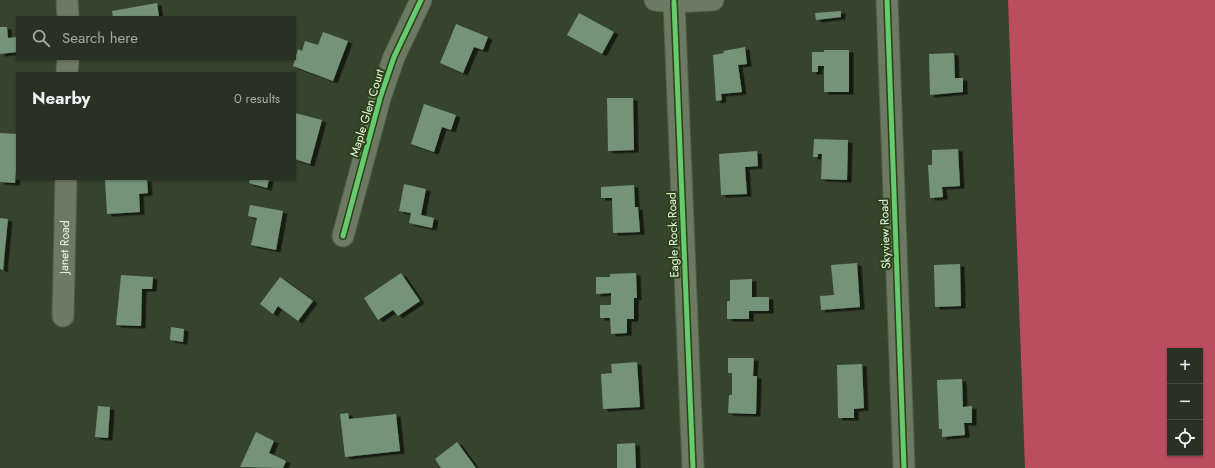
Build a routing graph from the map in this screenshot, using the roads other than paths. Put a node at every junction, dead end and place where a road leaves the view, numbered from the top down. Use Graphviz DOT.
graph roads {
  1 [pos="67,0"];
  2 [pos="421,0"];
  3 [pos="713,0"];
  4 [pos="887,0"];
  5 [pos="664,1"];
  6 [pos="68,16"];
  7 [pos="68,60"];
  8 [pos="68,72"];
  9 [pos="66,180"];
  10 [pos="343,236"];
  11 [pos="63,316"];
  12 [pos="693,468"];
  13 [pos="904,468"];
  1 -- 6 [label="street"];
  2 -- 10 [label="street, Maple Glen Court"];
  3 -- 5 [label="street"];
  4 -- 13 [label="street, Skyview Road"];
  5 -- 12 [label="street, Eagle Rock Road"];
  7 -- 8 [label="street"];
  9 -- 11 [label="street, Janet Road"];
}
